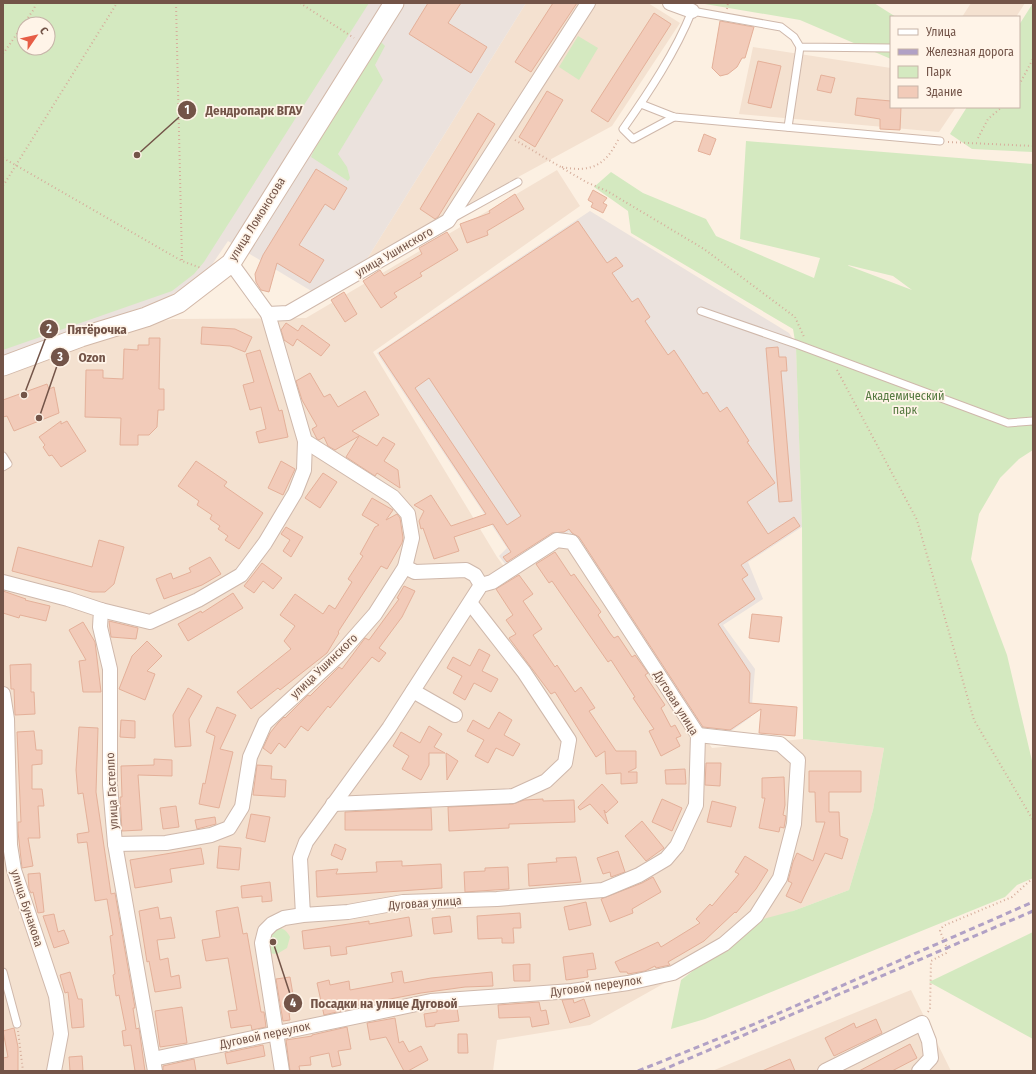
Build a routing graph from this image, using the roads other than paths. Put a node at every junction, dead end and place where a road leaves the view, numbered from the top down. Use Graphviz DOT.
graph roads {
  1 [pos="394,3"];
  2 [pos="588,3"];
  3 [pos="670,3"];
  4 [pos="692,11"];
  5 [pos="800,47"];
  6 [pos="890,48"];
  7 [pos="641,104"];
  8 [pos="674,117"];
  9 [pos="788,127"];
  10 [pos="940,141"];
  11 [pos="518,182"];
  12 [pos="448,221"];
  13 [pos="225,268"];
  14 [pos="701,311"];
  15 [pos="268,314"];
  16 [pos="3,366"];
  17 [pos="1033,421"];
  18 [pos="305,441"];
  19 [pos="3,456"];
  20 [pos="3,467"];
  21 [pos="405,567"];
  22 [pos="3,582"];
  23 [pos="481,585"];
  24 [pos="471,604"];
  25 [pos="101,610"];
  26 [pos="413,691"];
  27 [pos="3,694"];
  28 [pos="455,715"];
  29 [pos="698,735"];
  30 [pos="333,804"];
  31 [pos="115,844"];
  32 [pos="303,915"];
  33 [pos="3,972"];
  34 [pos="17,1024"];
  35 [pos="276,1032"];
  36 [pos="154,1065"];
  37 [pos="54,1071"];
  38 [pos="282,1071"];
  39 [pos="825,1071"];
  40 [pos="919,1071"];
  1 -- 13 [label="main road, улица Ломоносова"];
  2 -- 12 [label="street"];
  3 -- 4 [label="street"];
  4 -- 5 [label="lane"];
  4 -- 7 [label="lane"];
  5 -- 6 [label="lane"];
  5 -- 9 [label="lane"];
  7 -- 8 [label="lane"];
  7 -- 8 [label="lane"];
  8 -- 9 [label="lane"];
  9 -- 10 [label="lane"];
  11 -- 12 [label="lane, улица Ушинского"];
  12 -- 15 [label="street, улица Ушинского"];
  13 -- 15 [label="street"];
  13 -- 16 [label="main road, улица Ломоносова"];
  14 -- 17 [label="lane"];
  15 -- 18 [label="street"];
  18 -- 21 [label="street, улица Ушинского"];
  18 -- 25 [label="street"];
  19 -- 20 [label="lane"];
  21 -- 23 [label="street"];
  21 -- 31 [label="street, улица Ушинского"];
  22 -- 25 [label="street"];
  23 -- 24 [label="street"];
  23 -- 29 [label="street, Дуговая улица"];
  24 -- 26 [label="street"];
  24 -- 30 [label="street"];
  25 -- 31 [label="street, улица Гастелло"];
  26 -- 28 [label="street"];
  26 -- 30 [label="street"];
  27 -- 37 [label="street, улица Бунакова"];
  29 -- 32 [label="street, Дуговая улица"];
  29 -- 35 [label="street, Дуговой переулок"];
  30 -- 32 [label="street"];
  31 -- 36 [label="street, улица Гастелло"];
  32 -- 35 [label="street, Дуговая улица"];
  33 -- 34 [label="lane"];
  35 -- 36 [label="street, Дуговой переулок"];
  35 -- 38 [label="street, Дуговая улица"];
  39 -- 40 [label="street"];
}
